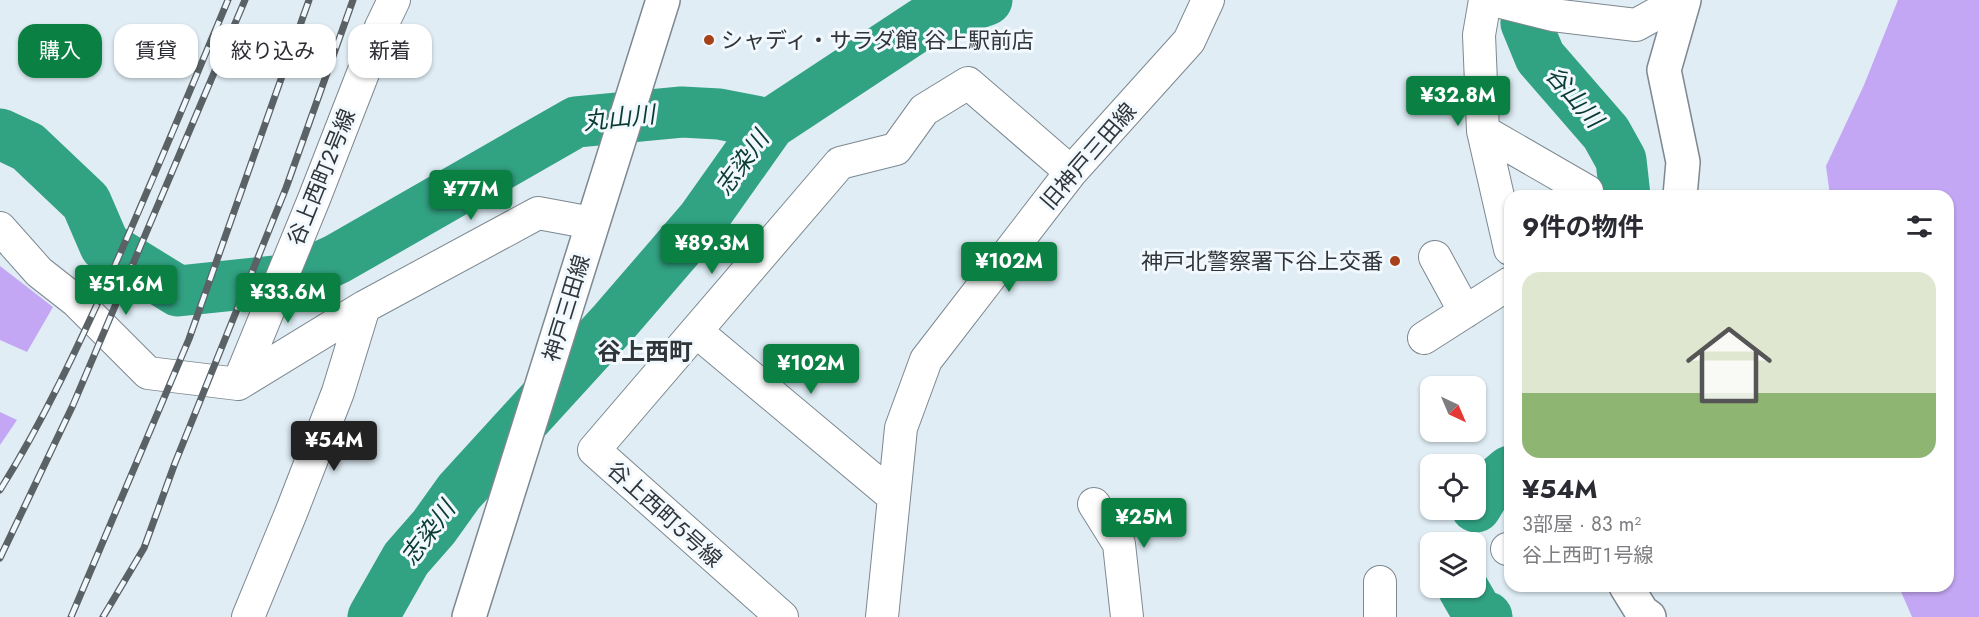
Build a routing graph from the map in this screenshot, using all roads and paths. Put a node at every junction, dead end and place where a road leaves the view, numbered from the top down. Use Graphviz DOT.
graph roads {
  1 [pos="394,0"];
  2 [pos="663,0"];
  3 [pos="1208,0"];
  4 [pos="1668,0"];
  5 [pos="1684,0"];
  6 [pos="1496,2"];
  7 [pos="1483,131"];
  8 [pos="1071,172"];
  9 [pos="1585,190"];
  10 [pos="1681,190"];
  11 [pos="592,223"];
  12 [pos="1504,223"];
  13 [pos="0,228"];
  14 [pos="1435,257"];
  15 [pos="1504,287"];
  16 [pos="364,307"];
  17 [pos="1465,312"];
  18 [pos="697,332"];
  19 [pos="1424,338"];
  20 [pos="238,384"];
  21 [pos="894,497"];
  22 [pos="1094,504"];
  23 [pos="1380,582"];
  24 [pos="1630,592"];
  25 [pos="473,604"];
  26 [pos="248,617"];
  27 [pos="782,617"];
  28 [pos="882,617"];
  29 [pos="1127,617"];
  30 [pos="1380,617"];
  31 [pos="1648,617"];
  1 -- 20 [label="street, 谷上西町２号線"];
  2 -- 11 [label="main road, 神戸三田線"];
  3 -- 8 [label="street, 旧神戸三田線"];
  4 -- 6 [label="street"];
  5 -- 10 [label="main road"];
  6 -- 7 [label="street"];
  7 -- 9 [label="street"];
  7 -- 12 [label="street"];
  8 -- 18 [label="street, 谷上西町５号線"];
  8 -- 21 [label="street, 旧神戸三田線"];
  11 -- 16 [label="street"];
  11 -- 25 [label="main road, 神戸三田線"];
  13 -- 20 [label="street"];
  14 -- 17 [label="street"];
  15 -- 17 [label="street"];
  16 -- 20 [label="street"];
  16 -- 26 [label="street"];
  17 -- 19 [label="street"];
  18 -- 21 [label="street"];
  18 -- 27 [label="street, 谷上西町５号線"];
  21 -- 28 [label="street, 旧神戸三田線"];
  22 -- 29 [label="street"];
  23 -- 30 [label="street"];
  24 -- 31 [label="main road"];
}
